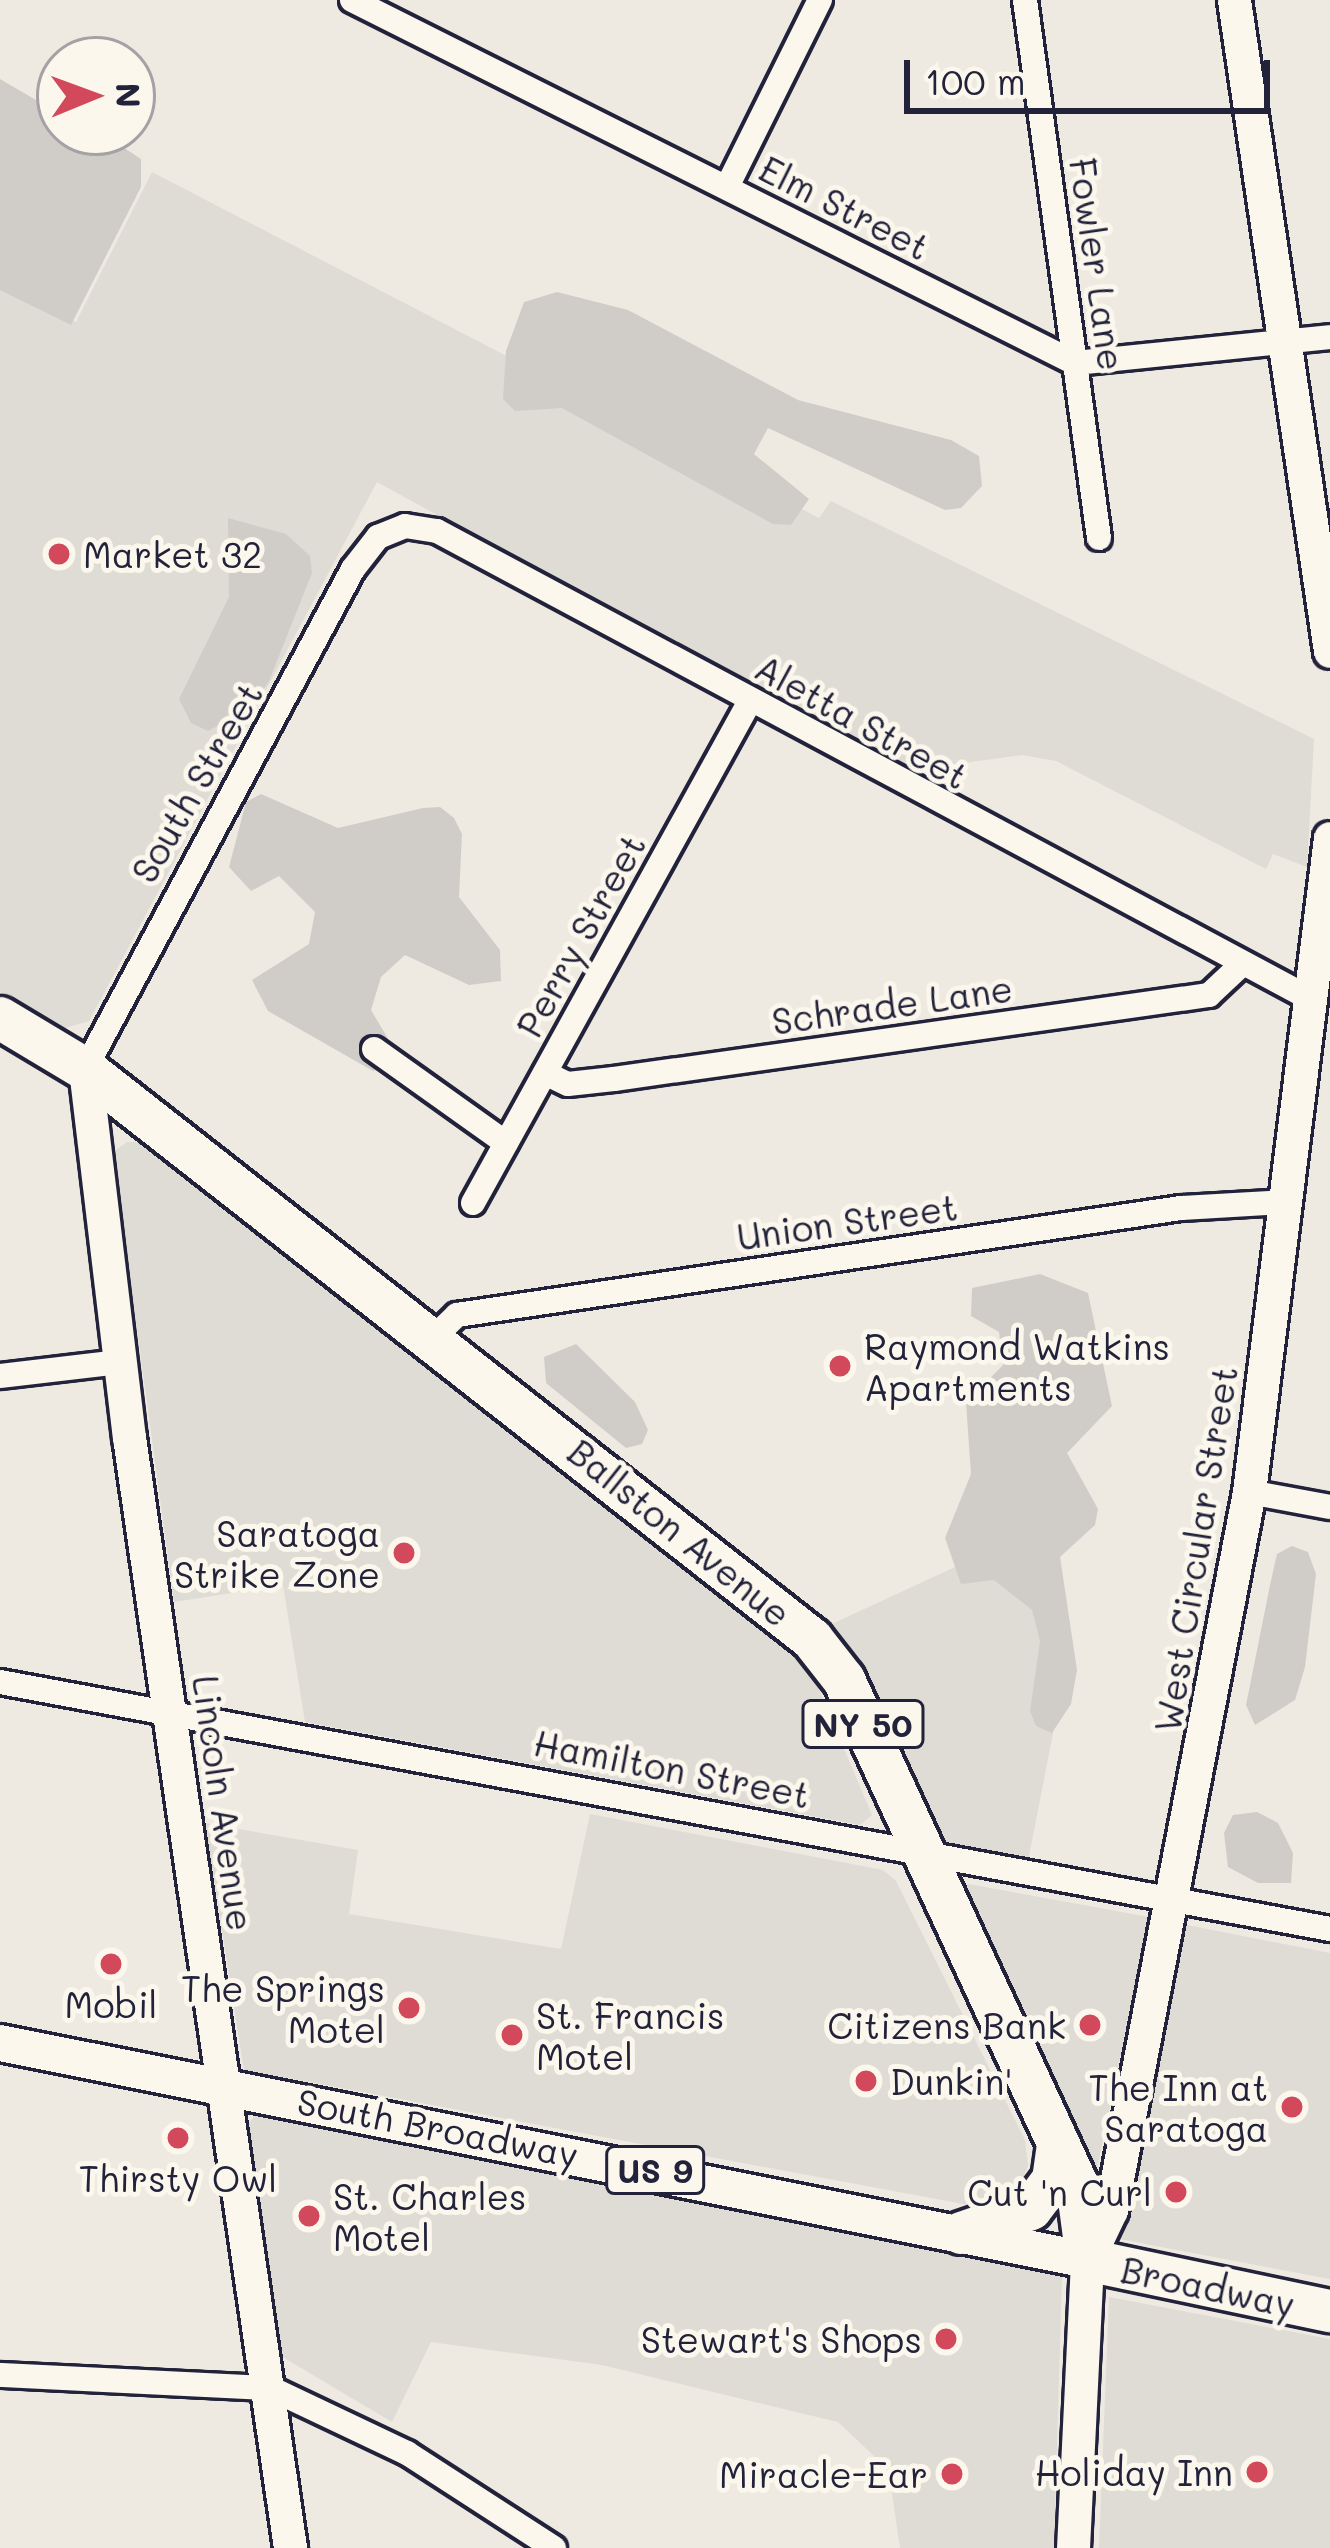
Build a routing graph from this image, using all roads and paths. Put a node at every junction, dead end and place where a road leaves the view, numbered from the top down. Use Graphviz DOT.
graph roads {
  1 [pos="352,0"];
  2 [pos="820,0"];
  3 [pos="1025,0"];
  4 [pos="1234,0"];
  5 [pos="727,187"];
  6 [pos="1330,337"];
  7 [pos="1283,344"];
  8 [pos="1075,363"];
  9 [pos="378,537"];
  10 [pos="1099,538"];
  11 [pos="1330,652"];
  12 [pos="751,701"];
  13 [pos="1330,838"];
  14 [pos="1240,966"];
  15 [pos="1310,998"];
  16 [pos="0,1018"];
  17 [pos="374,1049"];
  18 [pos="85,1069"];
  19 [pos="545,1073"];
  20 [pos="506,1143"];
  21 [pos="1284,1202"];
  22 [pos="473,1203"];
  23 [pos="431,1340"];
  24 [pos="120,1362"];
  25 [pos="0,1376"];
  26 [pos="1250,1492"];
  27 [pos="1330,1507"];
  28 [pos="0,1682"];
  29 [pos="172,1712"];
  30 [pos="919,1855"];
  31 [pos="1169,1902"];
  32 [pos="1330,1929"];
  33 [pos="0,2043"];
  34 [pos="222,2085"];
  35 [pos="1058,2143"];
  36 [pos="961,2234"];
  37 [pos="1087,2260"];
  38 [pos="1330,2311"];
  39 [pos="0,2375"];
  40 [pos="270,2388"];
  41 [pos="290,2548"];
  42 [pos="554,2548"];
  43 [pos="1073,2548"];
  1 -- 5 [label="street, Elm Street"];
  2 -- 5 [label="street"];
  3 -- 8 [label="street, Fowler Lane"];
  4 -- 7 [label="street"];
  5 -- 8 [label="street, Elm Street"];
  6 -- 7 [label="street"];
  7 -- 8 [label="street"];
  7 -- 11 [label="street"];
  8 -- 10 [label="street, Fowler Lane"];
  9 -- 12 [label="street, Aletta Street"];
  9 -- 18 [label="street, South Street"];
  12 -- 14 [label="street, Aletta Street"];
  12 -- 19 [label="street, Perry Street"];
  13 -- 15 [label="street, West Circular Street"];
  14 -- 15 [label="street, Aletta Street"];
  14 -- 19 [label="street, Schrade Lane"];
  15 -- 21 [label="street, West Circular Street"];
  16 -- 18 [label="highway, Ballston Avenue / NY 50"];
  17 -- 20 [label="street"];
  18 -- 23 [label="highway, Ballston Avenue / NY 50"];
  18 -- 24 [label="street, Lincoln Avenue"];
  19 -- 20 [label="street, Perry Street"];
  20 -- 22 [label="street, Perry Street"];
  21 -- 23 [label="street, Union Street"];
  21 -- 26 [label="street, West Circular Street"];
  23 -- 30 [label="highway, Ballston Avenue / NY 50"];
  24 -- 25 [label="street"];
  24 -- 29 [label="street, Lincoln Avenue"];
  26 -- 27 [label="street"];
  26 -- 31 [label="street, West Circular Street"];
  28 -- 29 [label="street, Hamilton Street"];
  29 -- 30 [label="street, Hamilton Street"];
  29 -- 34 [label="street, Lincoln Avenue"];
  30 -- 31 [label="street, Hamilton Street"];
  30 -- 35 [label="highway, Ballston Avenue / NY 50"];
  31 -- 32 [label="street, Hamilton Street"];
  31 -- 37 [label="street, West Circular Street"];
  33 -- 34 [label="main road, South Broadway / US 9"];
  34 -- 36 [label="main road, South Broadway / US 9"];
  34 -- 40 [label="street, Lincoln Avenue"];
  35 -- 36 [label="highway"];
  35 -- 37 [label="highway, Ballston Avenue / NY 50"];
  36 -- 37 [label="main road, South Broadway / US 9"];
  37 -- 38 [label="highway, Broadway / US 9"];
  37 -- 43 [label="street"];
  39 -- 40 [label="street"];
  40 -- 41 [label="street, Lincoln Avenue"];
  40 -- 42 [label="street"];
}
